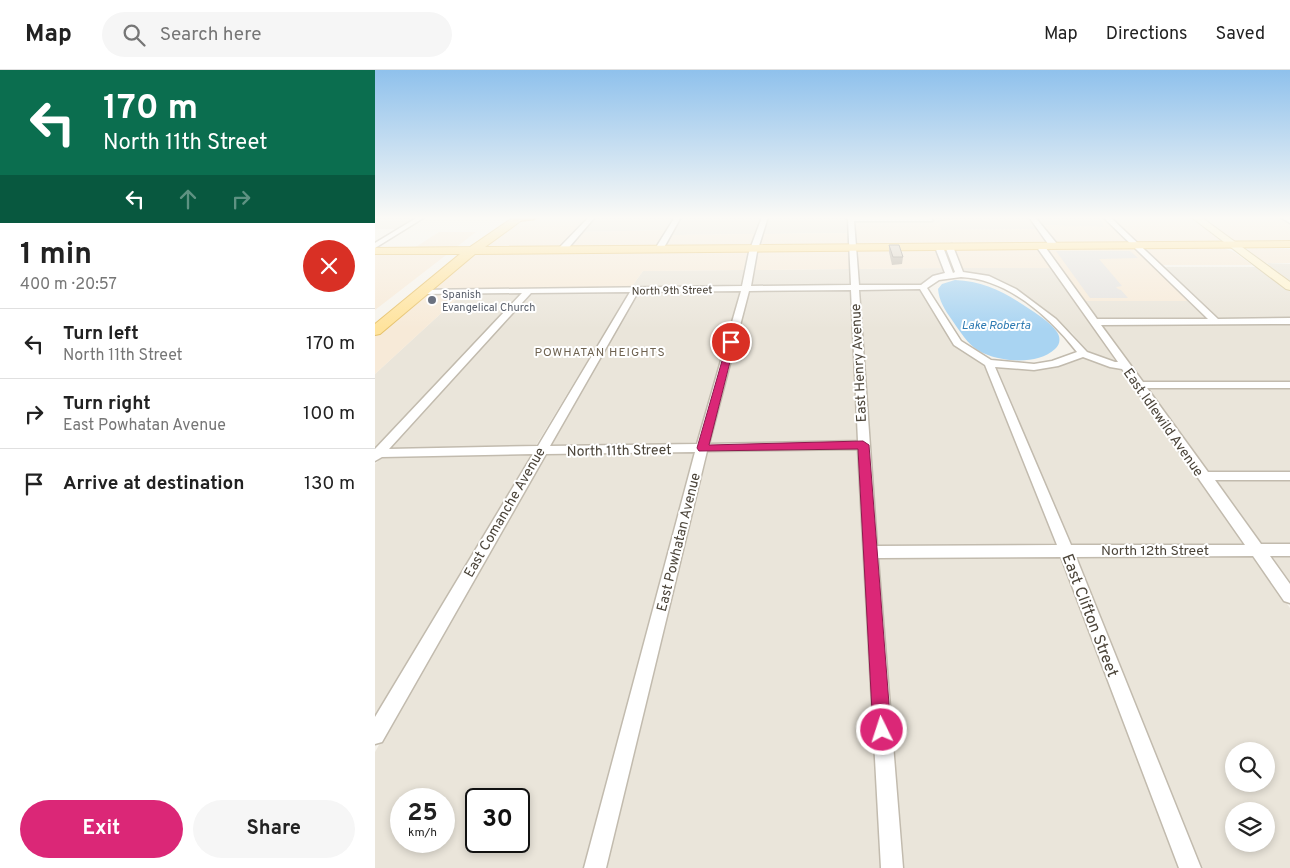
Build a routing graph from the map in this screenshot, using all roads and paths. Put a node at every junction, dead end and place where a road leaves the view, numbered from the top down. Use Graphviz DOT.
graph roads {
  1 [pos="454,254"];
  2 [pos="467,254"];
  3 [pos="754,254"];
  4 [pos="852,254"];
  5 [pos="945,254"];
  6 [pos="948,254"];
  7 [pos="1046,254"];
  8 [pos="1146,254"];
  9 [pos="1245,254"];
  10 [pos="949,276"];
  11 [pos="960,276"];
  12 [pos="1288,285"];
  13 [pos="923,286"];
  14 [pos="854,288"];
  15 [pos="746,289"];
  16 [pos="635,291"];
  17 [pos="421,292"];
  18 [pos="528,292"];
  19 [pos="375,317"];
  20 [pos="1215,321"];
  21 [pos="1290,321"];
  22 [pos="1095,322"];
  23 [pos="375,331"];
  24 [pos="1084,354"];
  25 [pos="989,363"];
  26 [pos="1125,366"];
  27 [pos="1138,385"];
  28 [pos="1290,385"];
  29 [pos="863,445"];
  30 [pos="702,448"];
  31 [pos="540,451"];
  32 [pos="376,455"];
  33 [pos="1203,476"];
  34 [pos="1290,476"];
  35 [pos="1066,550"];
  36 [pos="1257,550"];
  37 [pos="1290,550"];
  38 [pos="870,552"];
  39 [pos="1290,596"];
  40 [pos="375,735"];
  41 [pos="595,868"];
  42 [pos="891,868"];
  43 [pos="1190,868"];
  1 -- 19 [label="main road"];
  2 -- 17 [label="main road"];
  3 -- 15 [label="street, East Powhatan Avenue"];
  4 -- 14 [label="street, East Henry Avenue"];
  5 -- 10 [label="street"];
  6 -- 11 [label="street"];
  7 -- 22 [label="street, East Idlewild Avenue"];
  8 -- 20 [label="street"];
  9 -- 12 [label="street"];
  10 -- 11 [label="street"];
  10 -- 13 [label="street"];
  11 -- 24 [label="street"];
  13 -- 14 [label="street, North 9th Street"];
  13 -- 25 [label="street"];
  14 -- 15 [label="street, North 9th Street"];
  14 -- 29 [label="street, East Henry Avenue"];
  15 -- 16 [label="street, North 9th Street"];
  15 -- 30 [label="street, East Powhatan Avenue"];
  16 -- 18 [label="street, North 9th Street"];
  16 -- 31 [label="street, East Comanche Avenue"];
  17 -- 18 [label="street, North 9th Street"];
  17 -- 23 [label="main road"];
  18 -- 32 [label="street"];
  20 -- 21 [label="street"];
  20 -- 22 [label="street"];
  22 -- 26 [label="street, East Idlewild Avenue"];
  24 -- 25 [label="street"];
  24 -- 26 [label="street"];
  25 -- 35 [label="street, East Clifton Street"];
  26 -- 27 [label="street, East Idlewild Avenue"];
  27 -- 28 [label="street"];
  27 -- 33 [label="street, East Idlewild Avenue"];
  29 -- 30 [label="street, North 11th Street"];
  29 -- 38 [label="street, East Henry Avenue"];
  30 -- 31 [label="street, North 11th Street"];
  30 -- 41 [label="street, East Powhatan Avenue"];
  31 -- 32 [label="street, North 11th Street"];
  31 -- 40 [label="street, East Comanche Avenue"];
  33 -- 34 [label="street"];
  33 -- 36 [label="street, East Idlewild Avenue"];
  35 -- 36 [label="street, North 12th Street"];
  35 -- 38 [label="street, North 12th Street"];
  35 -- 43 [label="street, East Clifton Street"];
  36 -- 37 [label="street, North 12th Street"];
  36 -- 39 [label="street, East Idlewild Avenue"];
  38 -- 42 [label="street, East Henry Avenue"];
}
